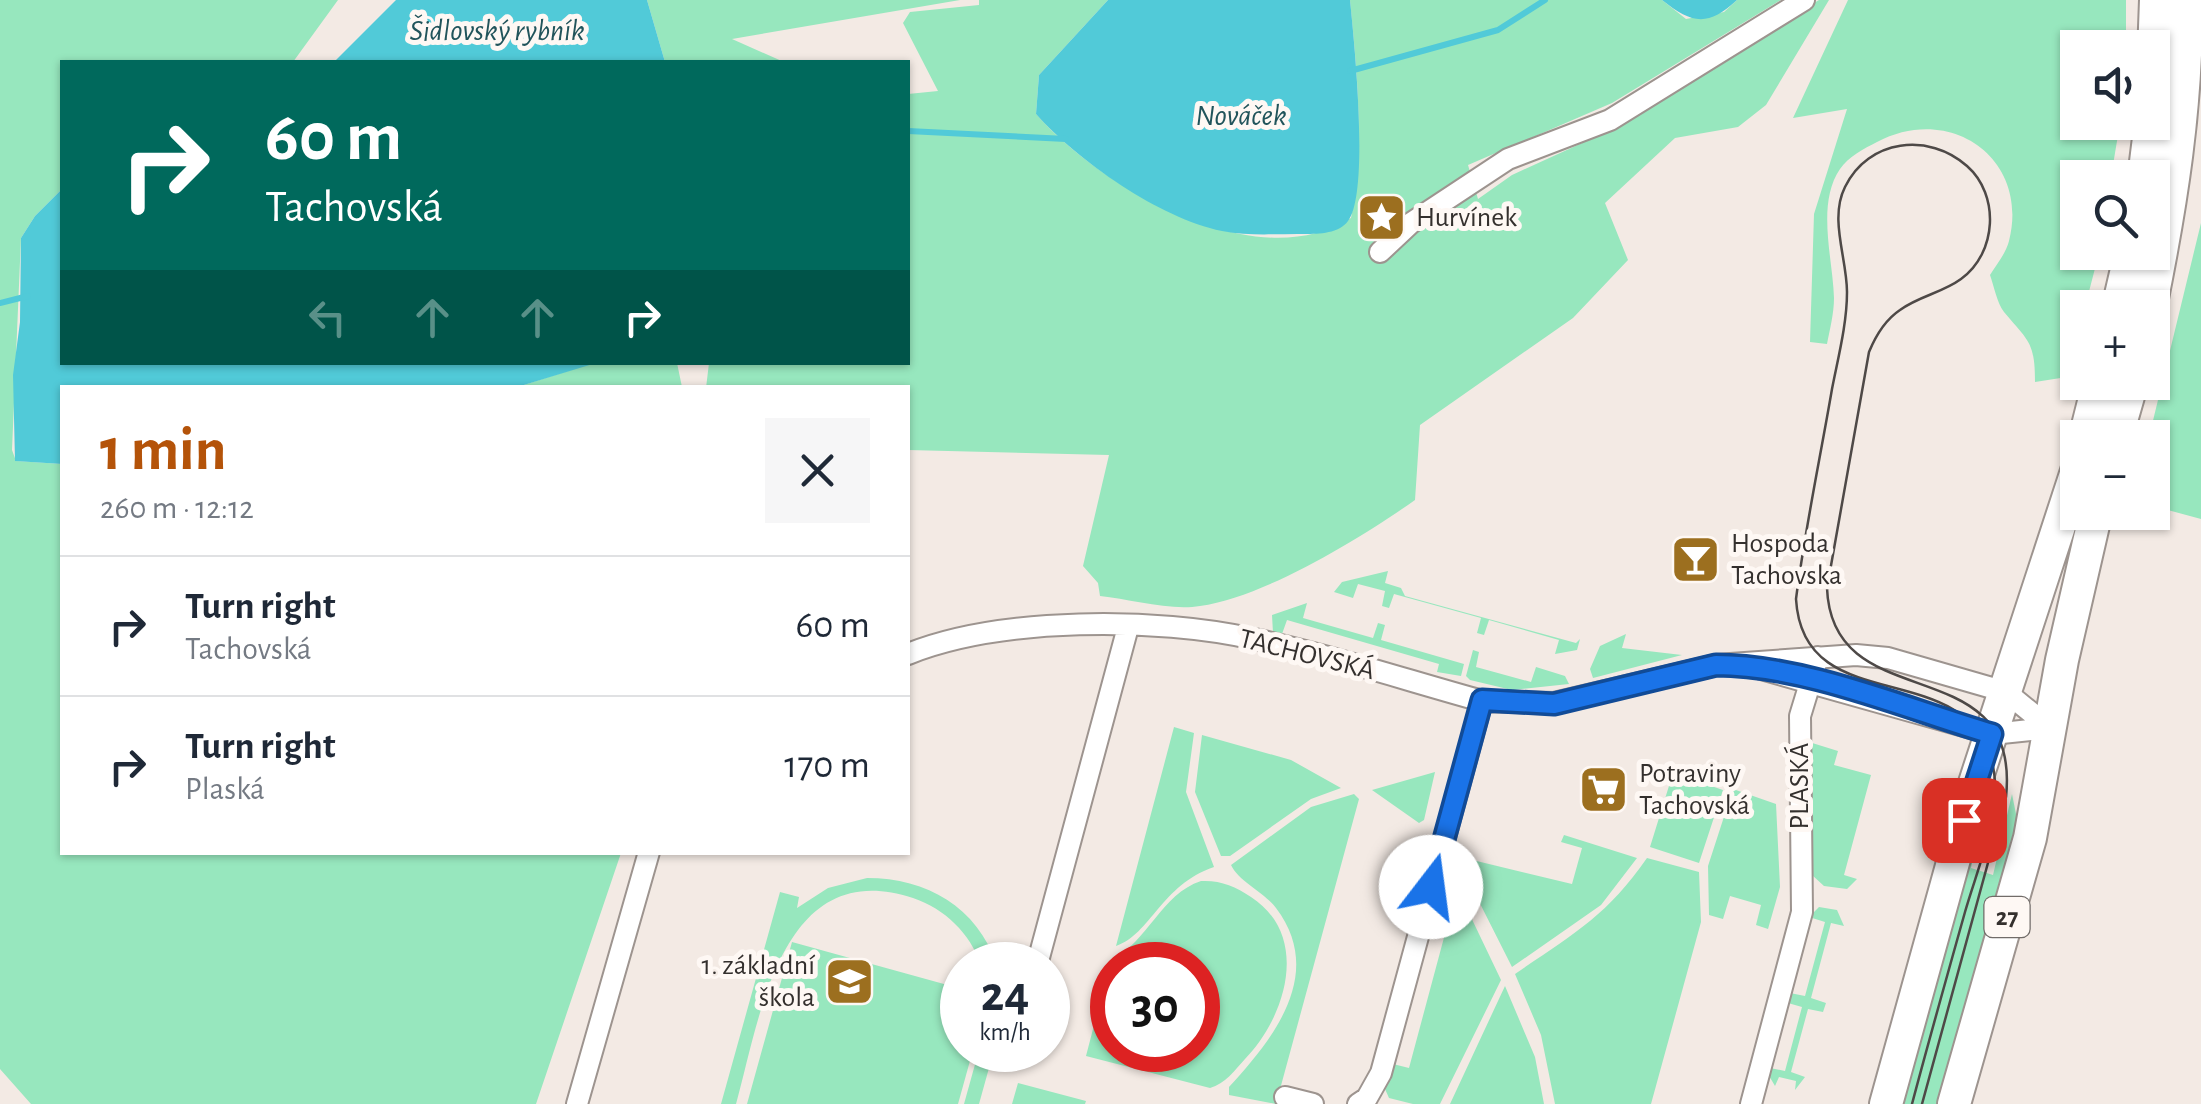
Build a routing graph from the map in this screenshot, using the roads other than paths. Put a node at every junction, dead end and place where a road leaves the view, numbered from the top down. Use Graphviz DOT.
graph roads {
  1 [pos="1804,0"];
  2 [pos="2156,0"];
  3 [pos="2186,0"];
  4 [pos="2155,30"];
  5 [pos="1380,252"];
  6 [pos="2154,290"];
  7 [pos="2060,524"];
  8 [pos="2092,530"];
  9 [pos="1128,627"];
  10 [pos="910,653"];
  11 [pos="1818,656"];
  12 [pos="1743,665"];
  13 [pos="1808,679"];
  14 [pos="2006,692"];
  15 [pos="1482,700"];
  16 [pos="2050,728"];
  17 [pos="1992,734"];
  18 [pos="649,855"];
  19 [pos="1042,942"];
  20 [pos="1285,1096"];
  21 [pos="577,1104"];
  22 [pos="1313,1104"];
  23 [pos="1358,1104"];
  24 [pos="1751,1104"];
  25 [pos="1886,1104"];
  26 [pos="1954,1104"];
  1 -- 5 [label="street"];
  2 -- 4 [label="main road"];
  3 -- 6 [label="main road"];
  7 -- 14 [label="main road, 27"];
  8 -- 16 [label="main road, 27"];
  9 -- 10 [label="street, TACHOVSKÁ"];
  9 -- 15 [label="street, TACHOVSKÁ"];
  9 -- 19 [label="street"];
  11 -- 12 [label="street, TACHOVSKÁ"];
  11 -- 13 [label="street, PLASKÁ"];
  11 -- 14 [label="street"];
  12 -- 13 [label="street, TACHOVSKÁ"];
  12 -- 15 [label="street, TACHOVSKÁ"];
  13 -- 17 [label="street, TACHOVSKÁ"];
  13 -- 24 [label="street, PLASKÁ"];
  14 -- 16 [label="street"];
  14 -- 17 [label="main road, 27"];
  15 -- 23 [label="street"];
  16 -- 17 [label="street"];
  16 -- 26 [label="main road, 27"];
  17 -- 25 [label="main road, 27"];
  18 -- 21 [label="street"];
  20 -- 22 [label="street"];
}
